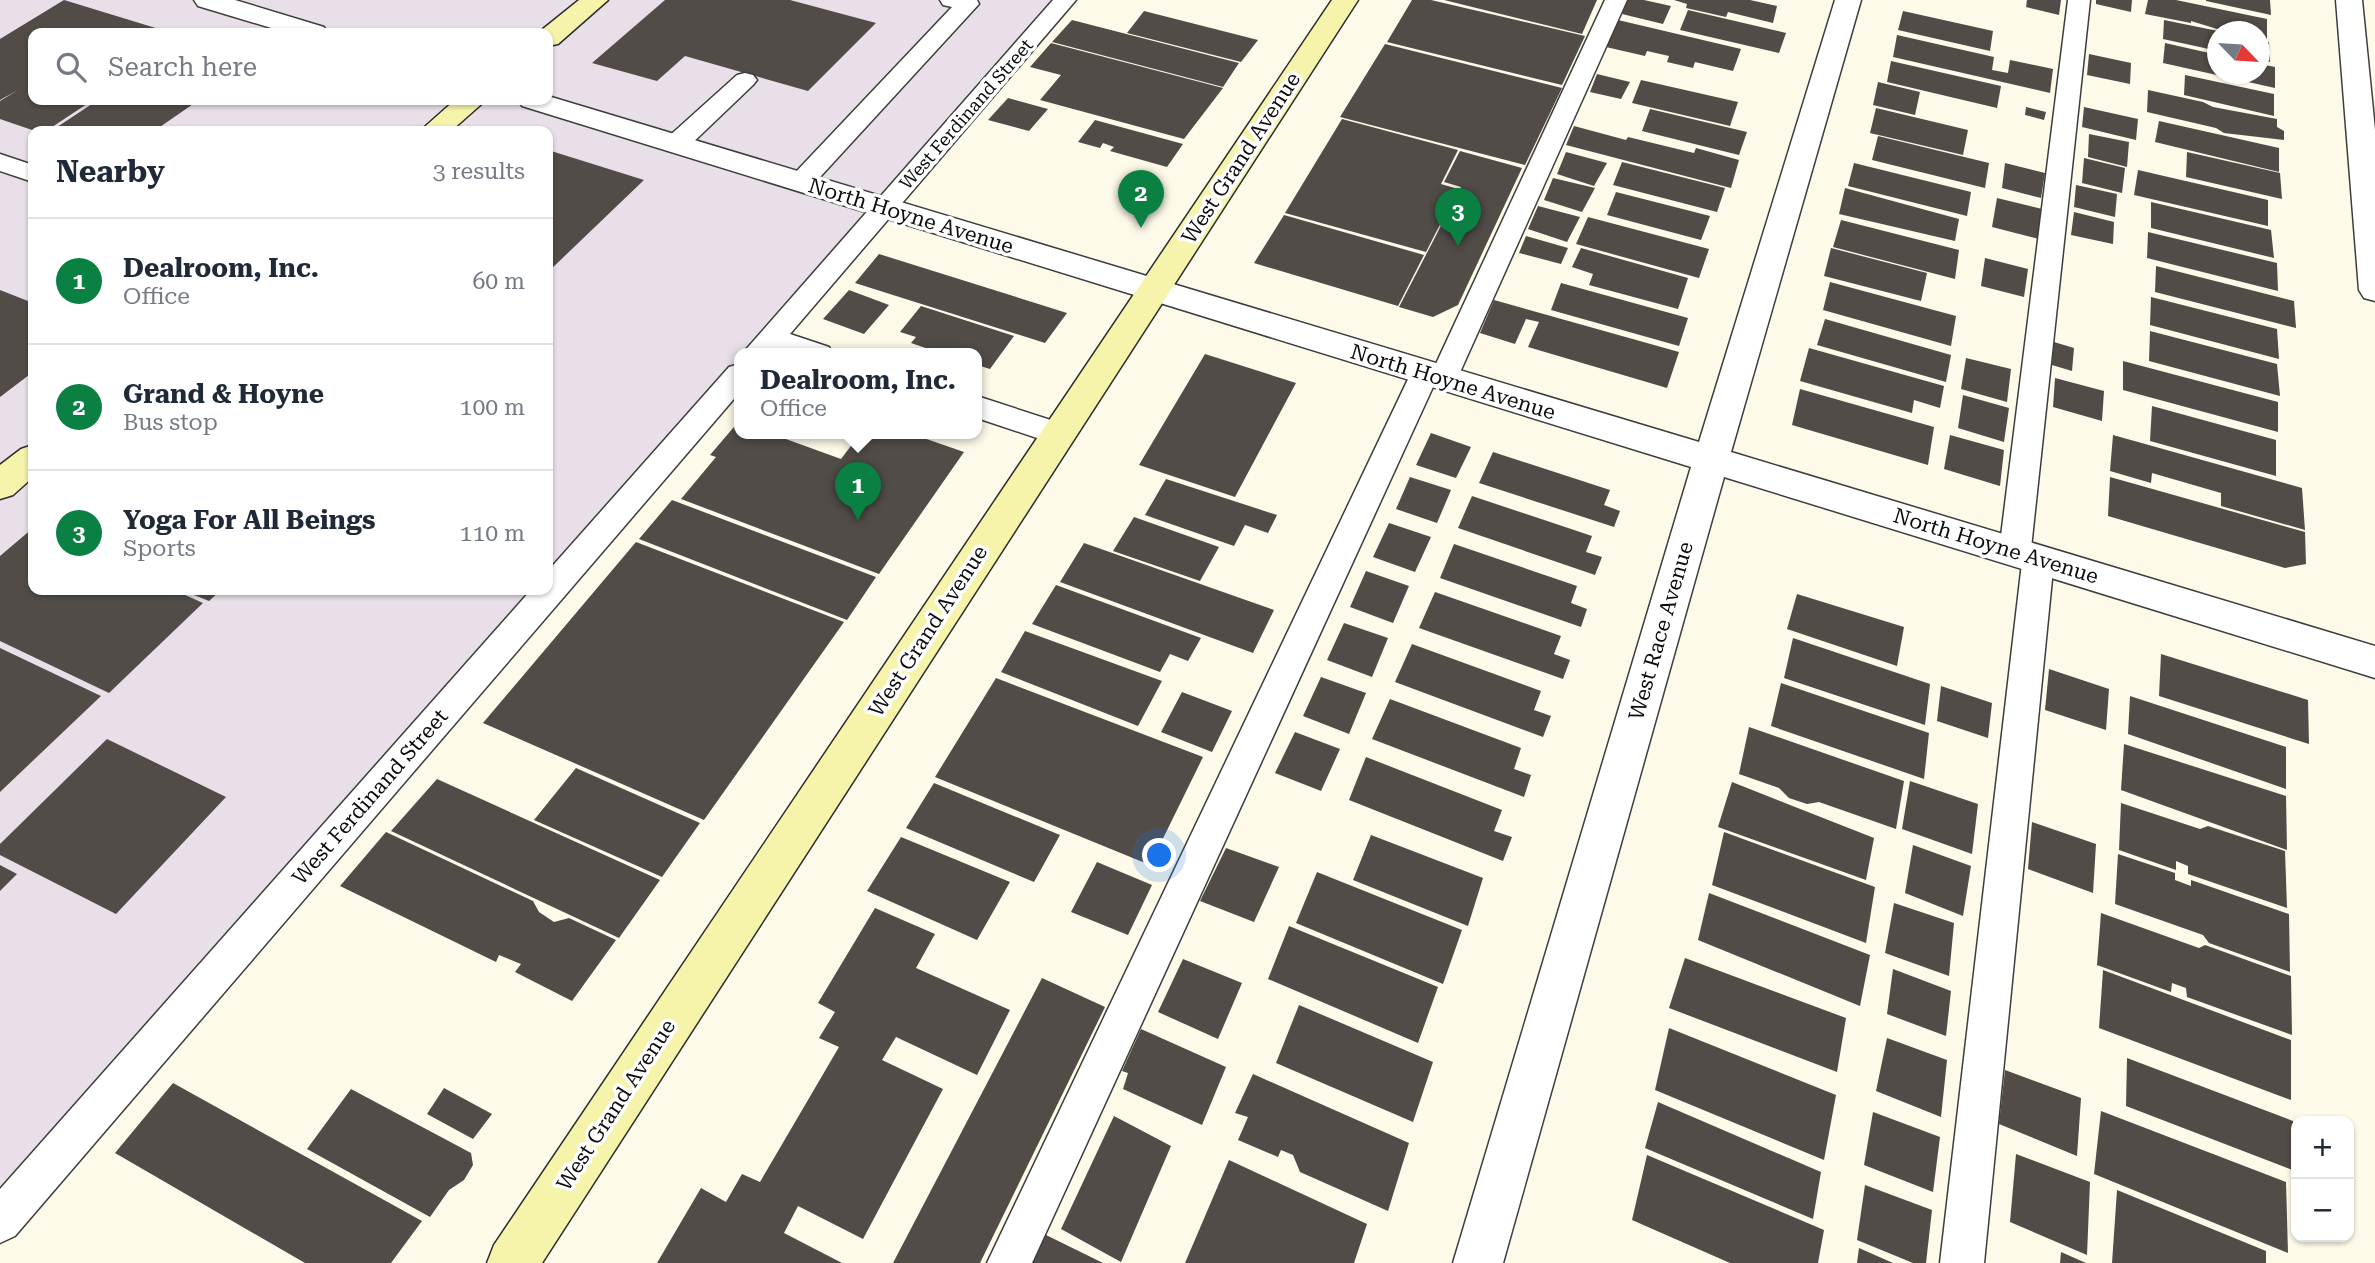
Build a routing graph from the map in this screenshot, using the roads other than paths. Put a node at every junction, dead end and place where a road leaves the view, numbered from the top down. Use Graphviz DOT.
graph roads {
  1 [pos="207,0"];
  2 [pos="595,0"];
  3 [pos="951,0"];
  4 [pos="1065,0"];
  5 [pos="1345,0"];
  6 [pos="1616,0"];
  7 [pos="1848,0"];
  8 [pos="2079,0"];
  9 [pos="2349,0"];
  10 [pos="299,28"];
  11 [pos="553,34"];
  12 [pos="745,80"];
  13 [pos="466,105"];
  14 [pos="548,105"];
  15 [pos="439,126"];
  16 [pos="676,144"];
  17 [pos="0,162"];
  18 [pos="28,172"];
  19 [pos="801,183"];
  20 [pos="884,208"];
  21 [pos="2375,290"];
  22 [pos="1153,291"];
  23 [pos="763,346"];
  24 [pos="1434,376"];
  25 [pos="734,380"];
  26 [pos="982,409"];
  27 [pos="1058,434"];
  28 [pos="1711,460"];
  29 [pos="28,462"];
  30 [pos="0,485"];
  31 [pos="2026,556"];
  32 [pos="553,587"];
  33 [pos="546,595"];
  34 [pos="2375,662"];
  35 [pos="0,1221"];
  36 [pos="512,1263"];
  37 [pos="1009,1263"];
  38 [pos="1478,1263"];
  39 [pos="1962,1263"];
  1 -- 10 [label="street"];
  2 -- 11 [label="main road"];
  3 -- 19 [label="lane"];
  4 -- 20 [label="lane, West Ferdinand Street"];
  5 -- 22 [label="main road, West Grand Avenue"];
  6 -- 24 [label="lane"];
  7 -- 28 [label="street, West Race Avenue"];
  8 -- 31 [label="lane"];
  9 -- 21 [label="street"];
  12 -- 16 [label="lane"];
  13 -- 15 [label="main road"];
  14 -- 16 [label="street, North Hoyne Avenue"];
  16 -- 19 [label="street, North Hoyne Avenue"];
  17 -- 18 [label="lane"];
  19 -- 20 [label="street, North Hoyne Avenue"];
  20 -- 22 [label="street, North Hoyne Avenue"];
  20 -- 23 [label="lane, West Ferdinand Street"];
  22 -- 24 [label="street, North Hoyne Avenue"];
  22 -- 27 [label="main road, West Grand Avenue"];
  24 -- 28 [label="street, North Hoyne Avenue"];
  24 -- 37 [label="lane"];
  25 -- 32 [label="lane, West Ferdinand Street"];
  26 -- 27 [label="lane"];
  27 -- 36 [label="main road, West Grand Avenue"];
  28 -- 31 [label="street, North Hoyne Avenue"];
  28 -- 38 [label="street, West Race Avenue"];
  29 -- 30 [label="main road"];
  31 -- 34 [label="street, North Hoyne Avenue"];
  31 -- 39 [label="lane"];
  33 -- 35 [label="lane, West Ferdinand Street"];
}
